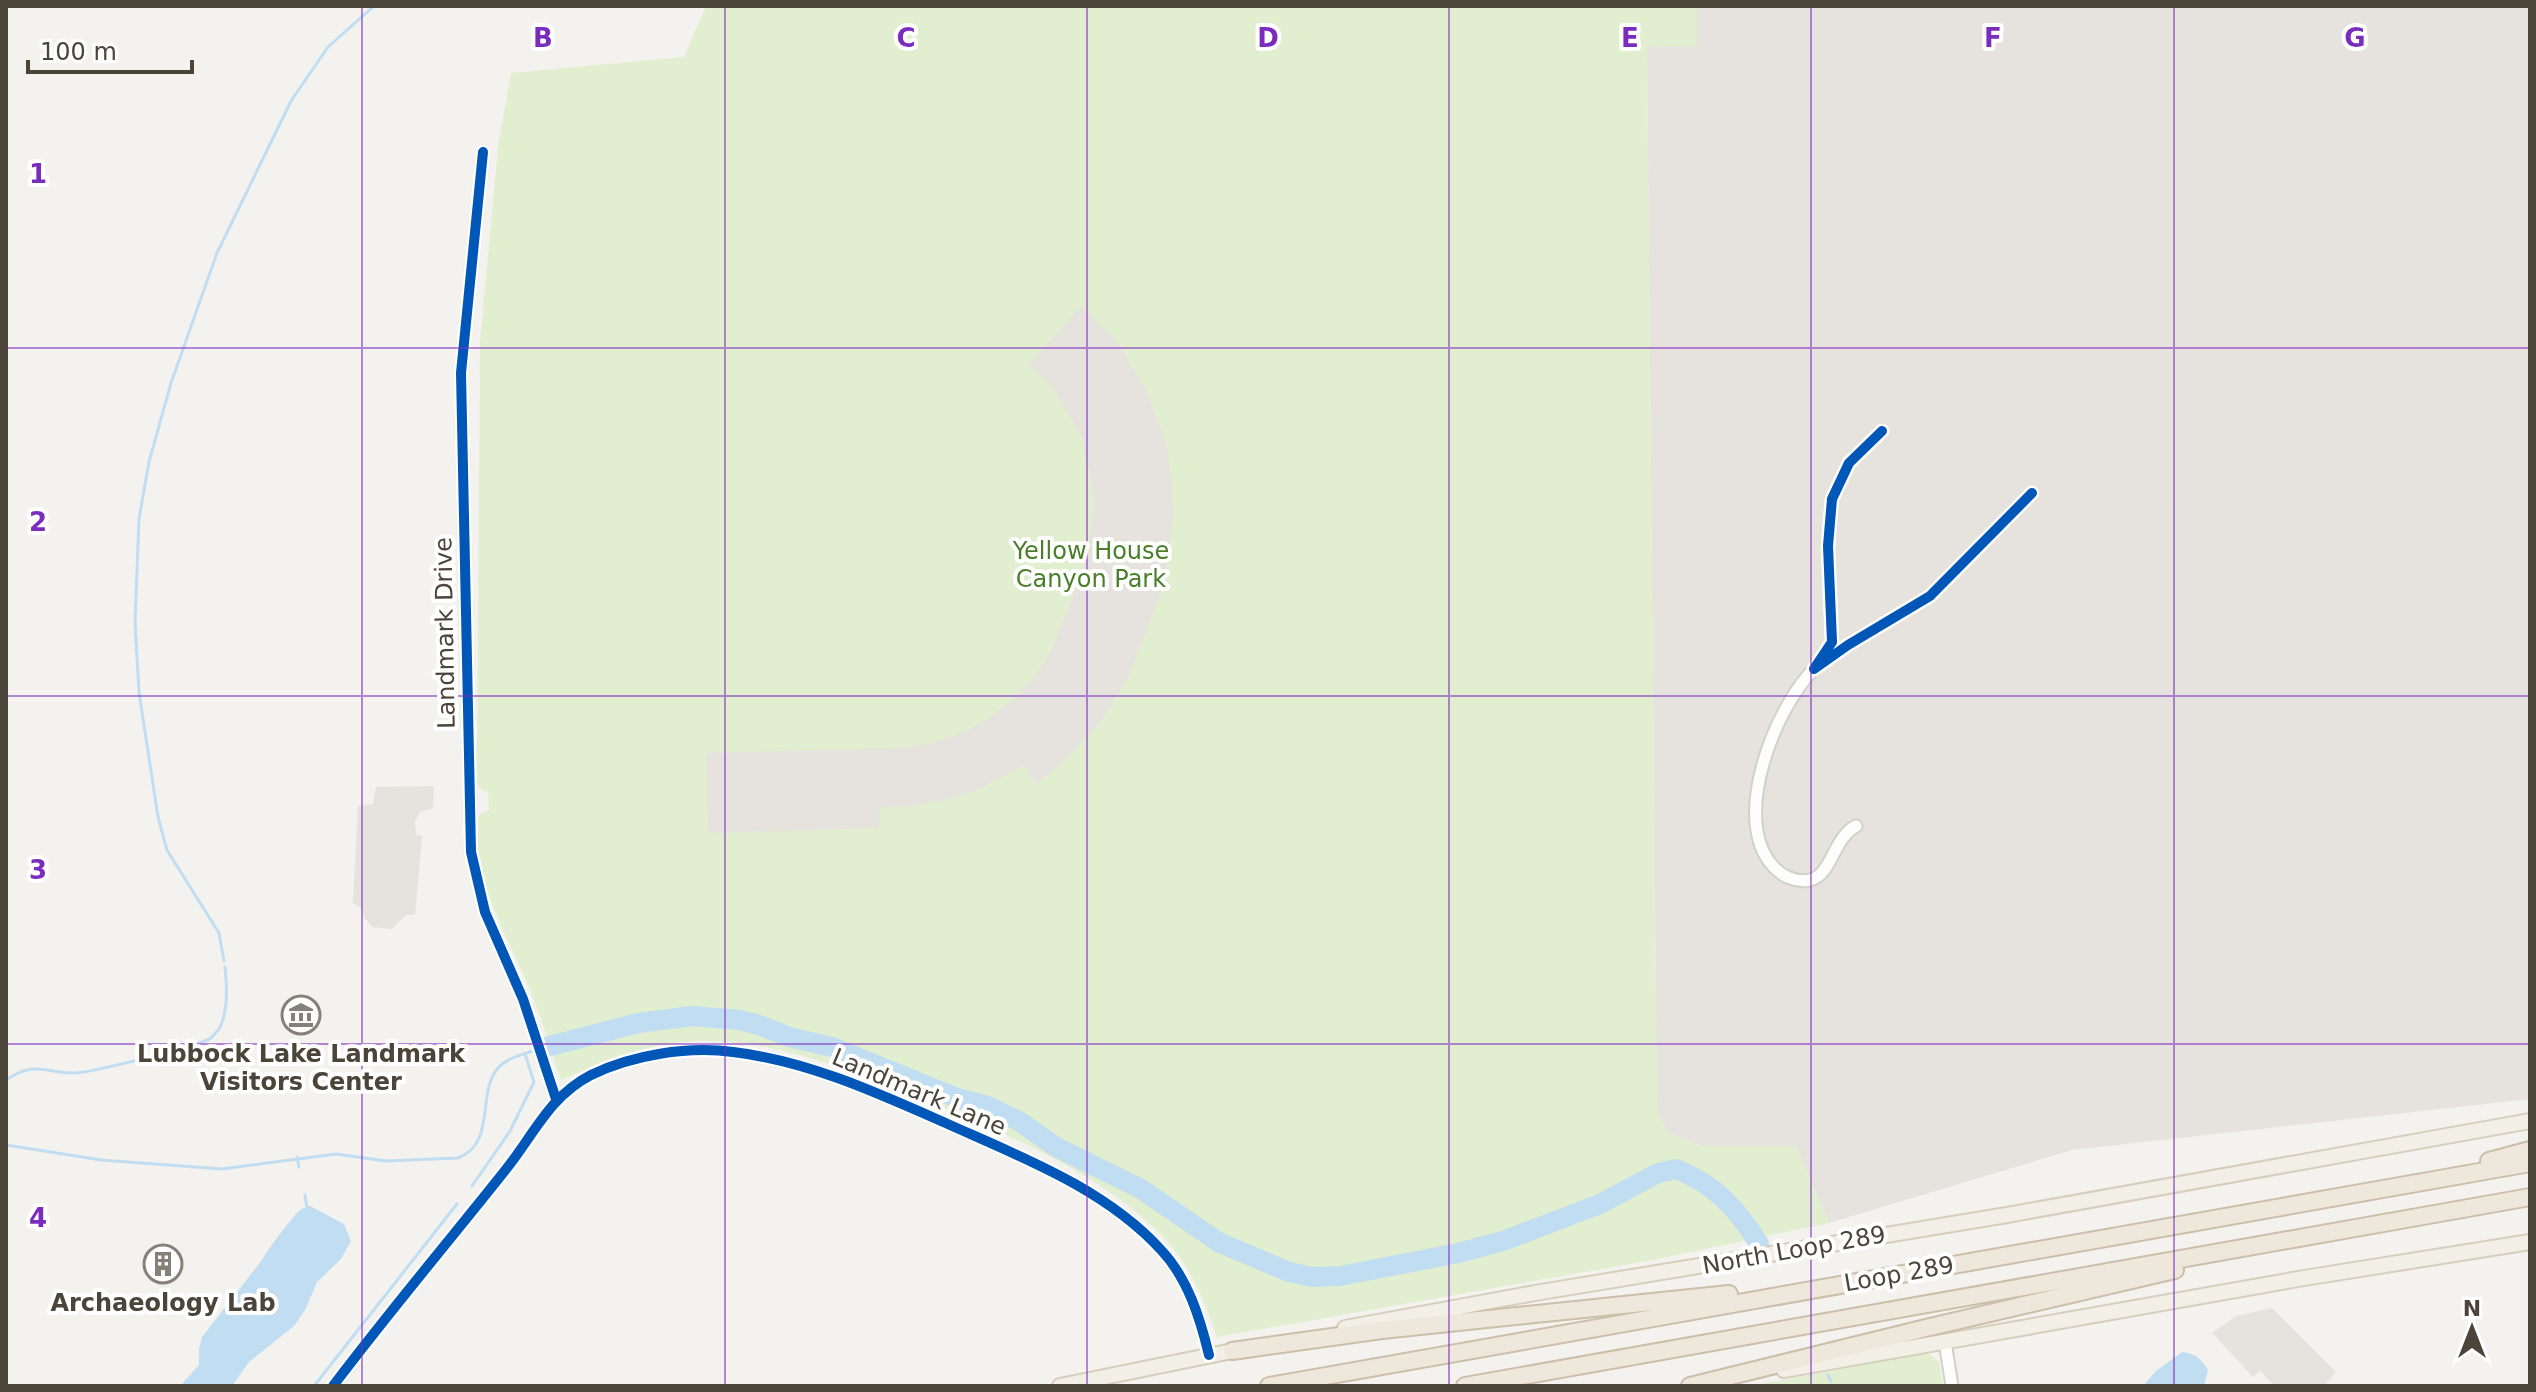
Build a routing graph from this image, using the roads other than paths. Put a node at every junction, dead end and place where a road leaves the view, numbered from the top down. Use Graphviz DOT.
graph roads {
  1 [pos="483,152"];
  2 [pos="1882,431"];
  3 [pos="2032,493"];
  4 [pos="1814,669"];
  5 [pos="1856,826"];
  6 [pos="556,1099"];
  7 [pos="2530,1121"];
  8 [pos="2530,1150"];
  9 [pos="2530,1163"];
  10 [pos="2333,1196"];
  11 [pos="2530,1197"];
  12 [pos="2530,1209"];
  13 [pos="2428,1215"];
  14 [pos="2530,1242"];
  15 [pos="2255,1246"];
  16 [pos="1803,1291"];
  17 [pos="1945,1342"];
  18 [pos="1232,1351"];
  19 [pos="1209,1355"];
  20 [pos="333,1386"];
  21 [pos="1060,1386"];
  22 [pos="1269,1386"];
  23 [pos="1465,1386"];
  24 [pos="1692,1386"];
  25 [pos="1952,1386"];
  1 -- 6 [label="street, Landmark Drive"];
  2 -- 4 [label="street"];
  3 -- 4 [label="street"];
  4 -- 5 [label="street"];
  6 -- 19 [label="street, Landmark Lane"];
  6 -- 20 [label="street, Landmark Lane"];
  7 -- 18 [label="main road, North Loop 289"];
  8 -- 10 [label="highway"];
  9 -- 10 [label="highway, Loop 289"];
  10 -- 16 [label="highway, Loop 289"];
  11 -- 13 [label="highway, Loop 289"];
  12 -- 13 [label="highway"];
  13 -- 15 [label="highway, Loop 289"];
  14 -- 17 [label="main road"];
  15 -- 23 [label="highway, Loop 289"];
  15 -- 24 [label="highway"];
  16 -- 18 [label="highway"];
  16 -- 22 [label="highway, Loop 289"];
  17 -- 24 [label="main road"];
  17 -- 25 [label="street"];
  18 -- 19 [label="main road, North Loop 289"];
  19 -- 21 [label="main road, North Loop 289"];
}
